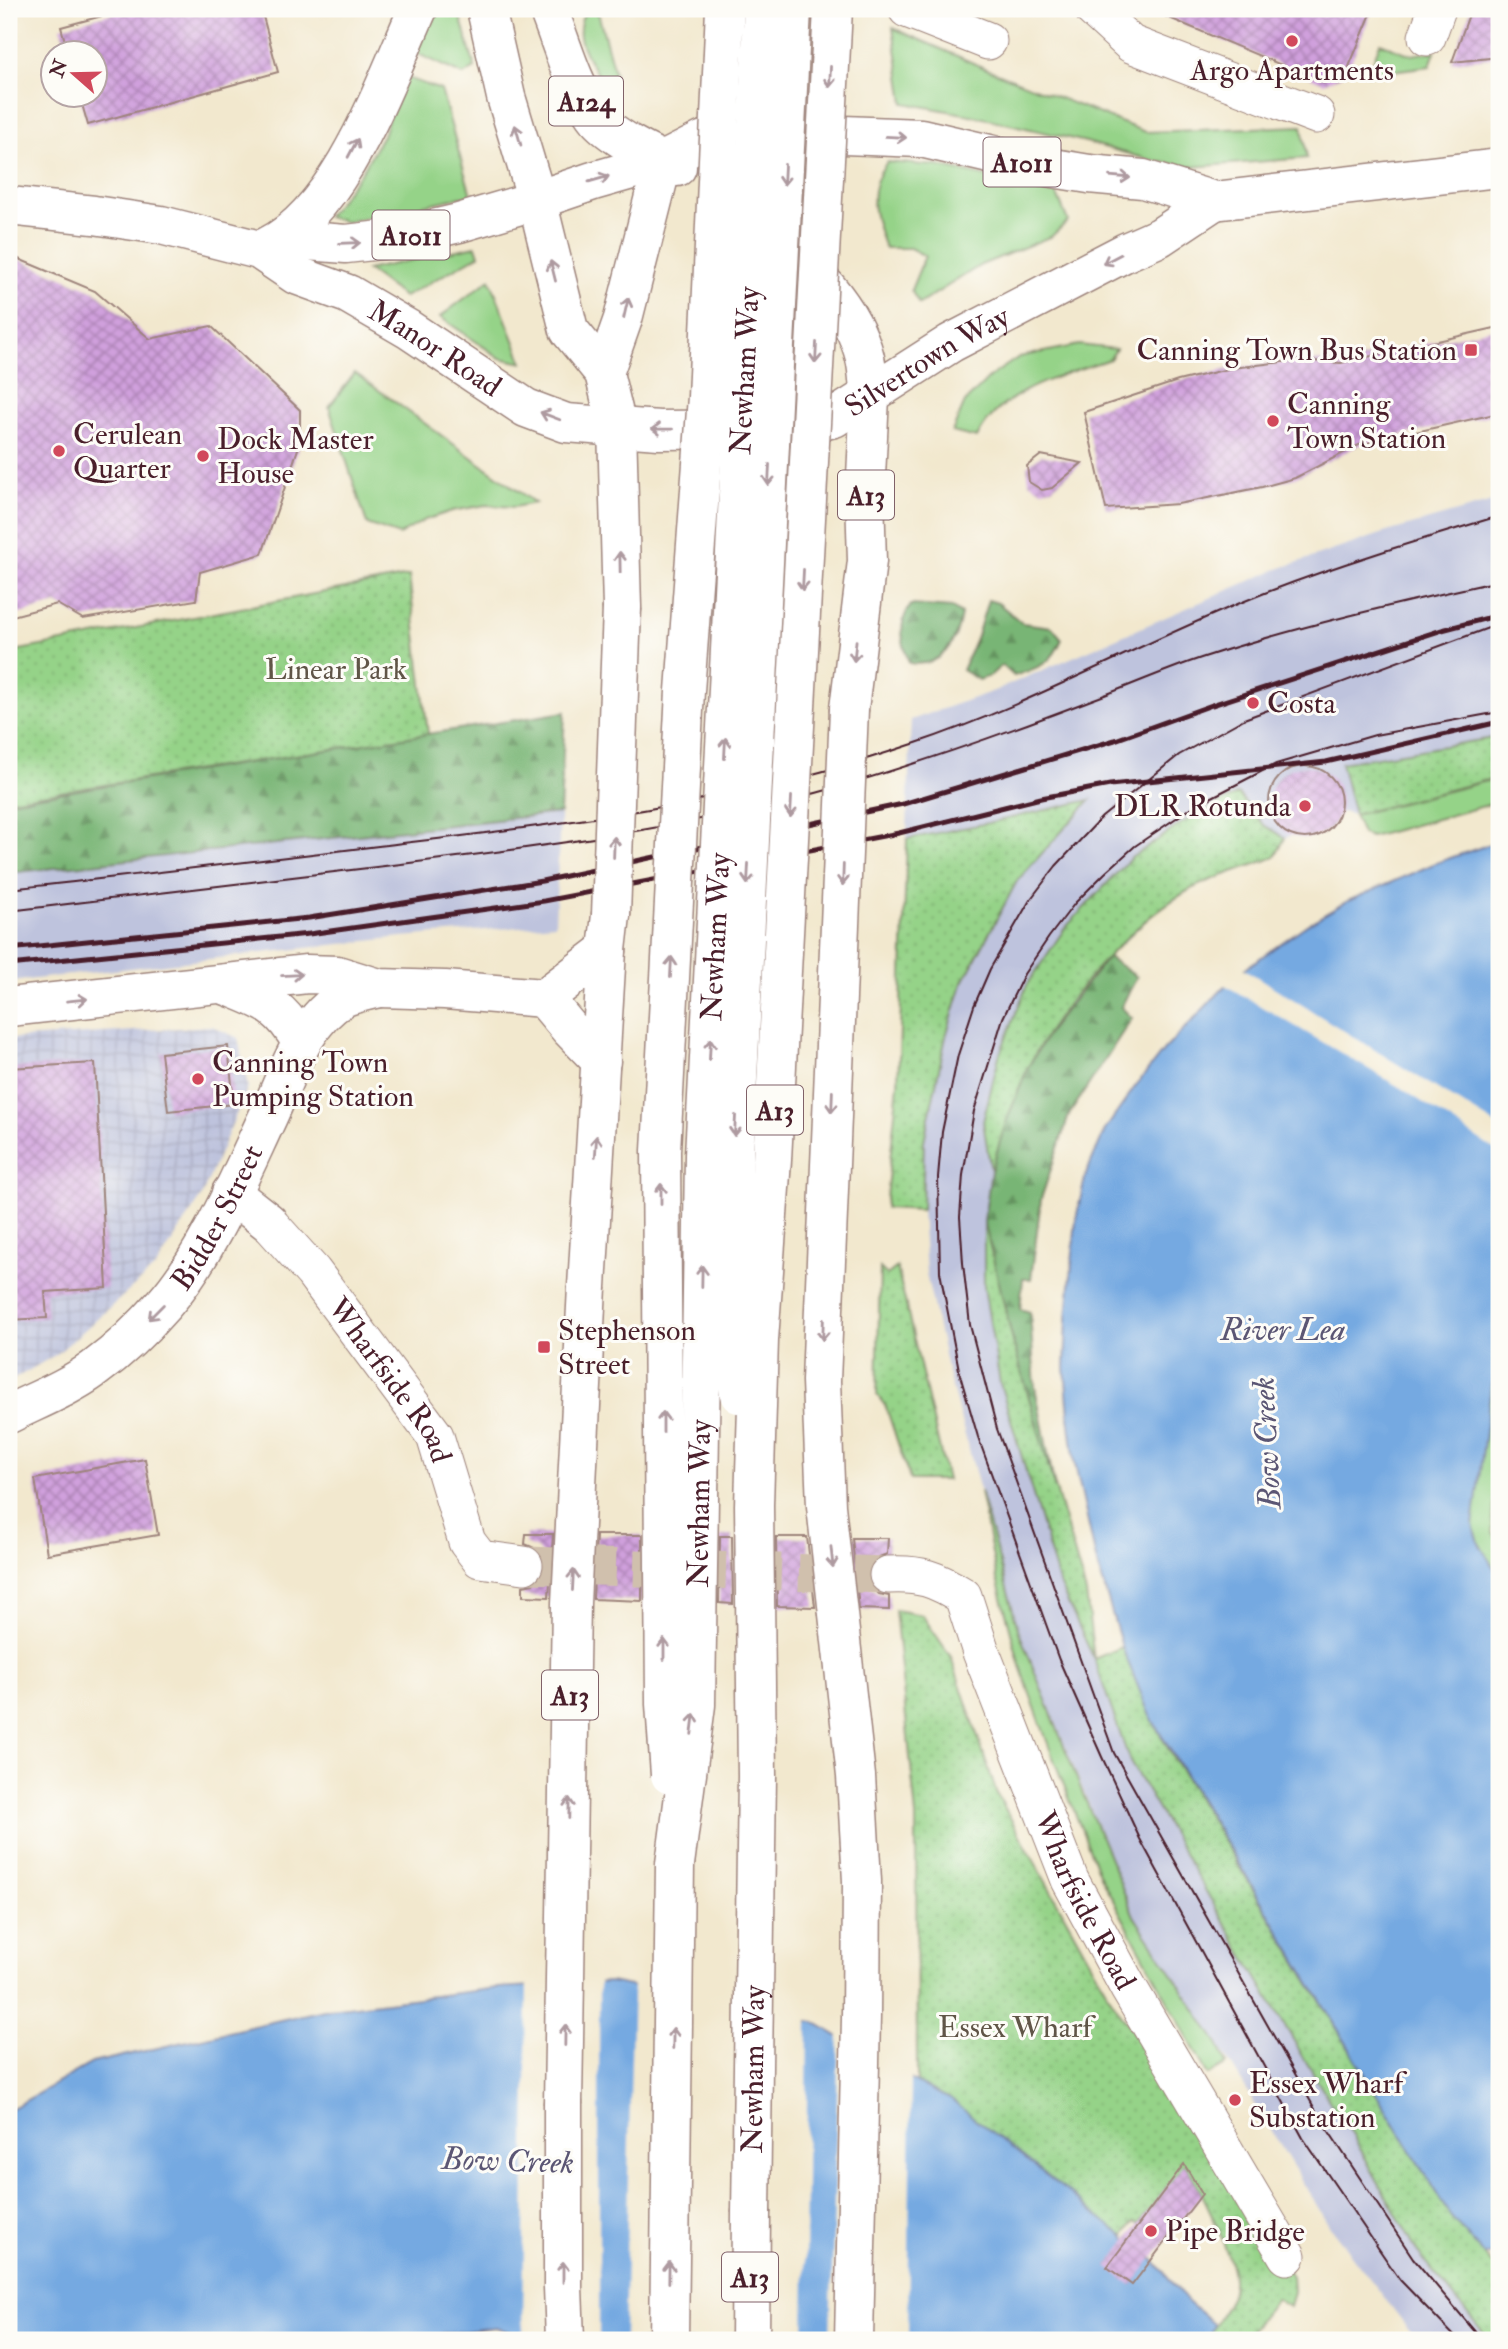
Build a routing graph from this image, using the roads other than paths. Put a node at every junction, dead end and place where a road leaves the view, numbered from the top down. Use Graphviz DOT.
graph roads {
  1 [pos="418,9"];
  2 [pos="486,9"];
  3 [pos="548,9"];
  4 [pos="725,9"];
  5 [pos="763,9"];
  6 [pos="792,9"];
  7 [pos="833,9"];
  8 [pos="1093,9"];
  9 [pos="916,10"];
  10 [pos="988,41"];
  11 [pos="1316,115"];
  12 [pos="663,161"];
  13 [pos="1499,168"];
  14 [pos="537,200"];
  15 [pos="1214,201"];
  16 [pos="9,206"];
  17 [pos="270,244"];
  18 [pos="604,373"];
  19 [pos="870,397"];
  20 [pos="617,426"];
  21 [pos="607,950"];
  22 [pos="225,985"];
  23 [pos="387,988"];
  24 [pos="544,998"];
  25 [pos="9,1007"];
  26 [pos="301,1042"];
  27 [pos="601,1061"];
  28 [pos="231,1193"];
  29 [pos="268,1222"];
  30 [pos="9,1414"];
  31 [pos="754,1505"];
  32 [pos="524,1565"];
  33 [pos="888,1575"];
  34 [pos="676,1864"];
  35 [pos="1287,2256"];
  36 [pos="565,2340"];
  37 [pos="669,2340"];
  38 [pos="750,2340"];
  39 [pos="854,2340"];
  17 -- 1 [label="main road, one-way"];
  14 -- 2 [label="main road, A124, one-way"];
  3 -- 12 [label="main road, A124"];
  34 -- 4 [label="main road, Newham Way / A13, one-way, bridge"];
  34 -- 5 [label="main road, Newham Way / A13, one-way, bridge"];
  6 -- 31 [label="main road, Newham Way / A13, one-way, bridge"];
  7 -- 31 [label="main road, Newham Way / A13, one-way, bridge"];
  8 -- 11 [label="street"];
  9 -- 10 [label="street"];
  14 -- 12 [label="main road, Manor Road / A1011, one-way"];
  12 -- 15 [label="main road, Silvertown Way / A1011, one-way"];
  18 -- 12 [label="main road, one-way"];
  12 -- 19 [label="main road"];
  13 -- 15 [label="main road, Silvertown Way"];
  17 -- 14 [label="main road, Manor Road / A1011, one-way"];
  18 -- 14 [label="main road, A124, one-way"];
  15 -- 19 [label="main road, Silvertown Way / A1011, one-way"];
  16 -- 17 [label="main road, Manor Road / A1011"];
  20 -- 17 [label="main road, Manor Road / A1011, one-way"];
  18 -- 20 [label="main road, A13"];
  19 -- 20 [label="main road, Silvertown Way / A1011, one-way"];
  19 -- 39 [label="main road, A13, one-way, bridge"];
  21 -- 20 [label="main road, A13, one-way, bridge"];
  21 -- 24 [label="main road"];
  21 -- 27 [label="main road, A13"];
  22 -- 23 [label="main road, one-way"];
  25 -- 22 [label="main road, one-way"];
  22 -- 26 [label="main road"];
  23 -- 24 [label="main road"];
  23 -- 26 [label="main road, Bidder Street"];
  24 -- 27 [label="main road"];
  26 -- 28 [label="main road, Bidder Street"];
  36 -- 27 [label="main road, A13, one-way, bridge"];
  28 -- 29 [label="main road, Wharfside Road"];
  28 -- 30 [label="main road, Bidder Street, one-way"];
  29 -- 32 [label="street, Wharfside Road"];
  31 -- 38 [label="main road, Newham Way / A13, bridge"];
  33 -- 35 [label="street, Wharfside Road"];
  37 -- 34 [label="main road, Newham Way / A13, one-way"];
}
